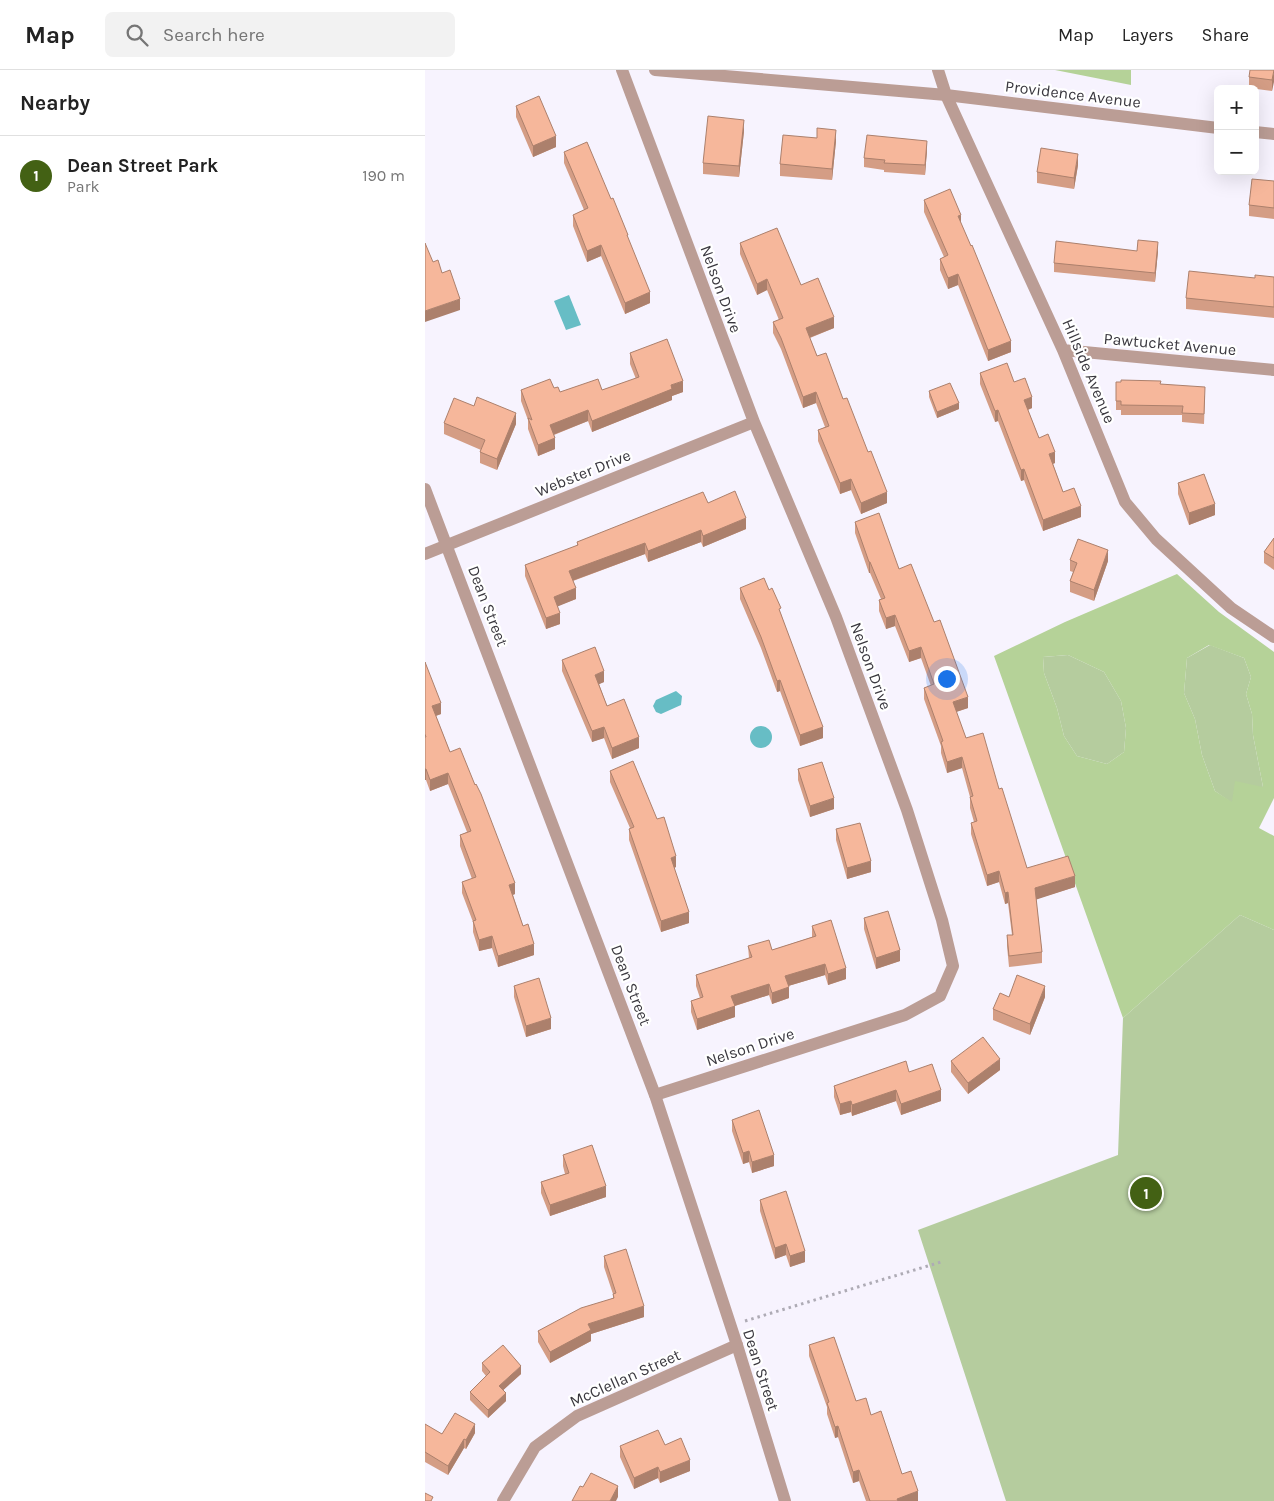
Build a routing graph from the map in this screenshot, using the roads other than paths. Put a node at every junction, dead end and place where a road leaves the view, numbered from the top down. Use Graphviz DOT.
graph roads {
  1 [pos="622,70"];
  2 [pos="655,70"];
  3 [pos="937,70"];
  4 [pos="946,95"];
  5 [pos="1214,128"];
  6 [pos="1259,132"];
  7 [pos="1274,134"];
  8 [pos="1063,350"];
  9 [pos="1274,370"];
  10 [pos="754,422"];
  11 [pos="425,488"];
  12 [pos="448,545"];
  13 [pos="425,554"];
  14 [pos="1274,637"];
  15 [pos="655,1095"];
  16 [pos="737,1345"];
  17 [pos="503,1501"];
  18 [pos="785,1501"];
  1 -- 10 [label="street, Nelson Drive"];
  2 -- 4 [label="street, Providence Avenue"];
  3 -- 4 [label="street, Hillside Avenue"];
  4 -- 5 [label="street, Providence Avenue"];
  4 -- 8 [label="street, Hillside Avenue"];
  6 -- 7 [label="street"];
  8 -- 9 [label="street, Pawtucket Avenue"];
  8 -- 14 [label="street, Hillside Avenue"];
  10 -- 12 [label="street, Webster Drive"];
  10 -- 15 [label="street, Nelson Drive"];
  11 -- 12 [label="street, Dean Street"];
  12 -- 13 [label="street, Webster Drive"];
  12 -- 15 [label="street, Dean Street"];
  15 -- 16 [label="street, Dean Street"];
  16 -- 17 [label="street, McClellan Street"];
  16 -- 18 [label="street, Dean Street"];
}
